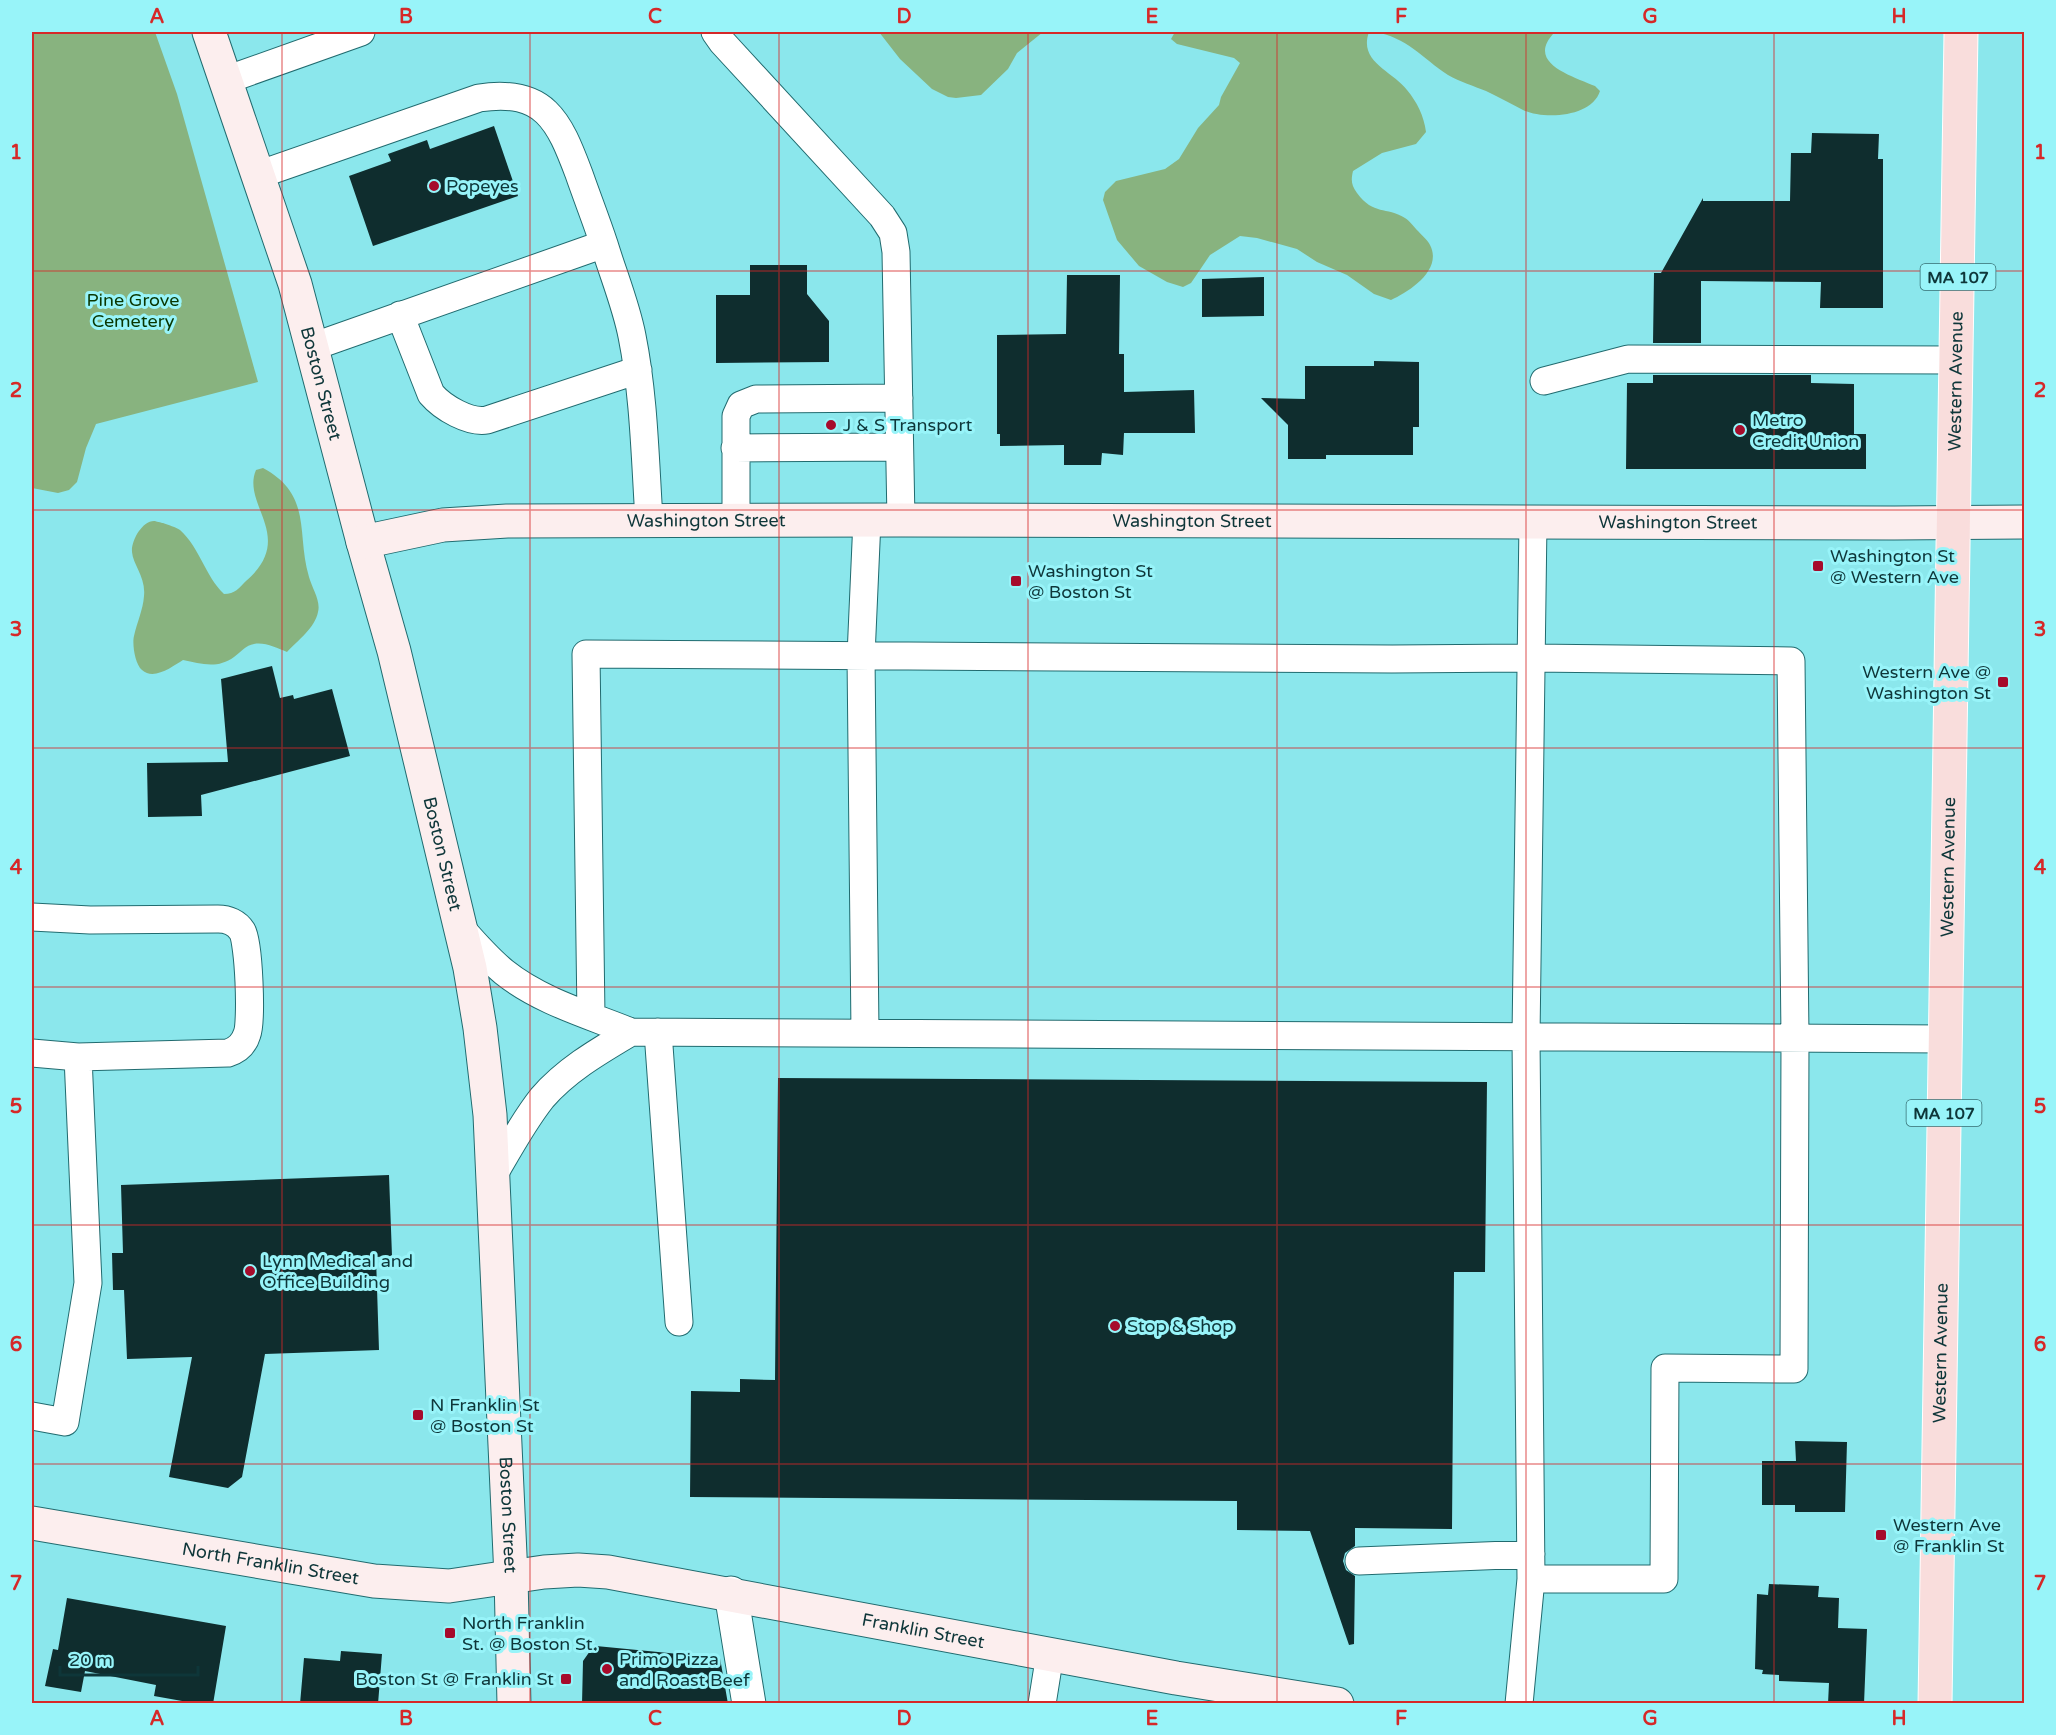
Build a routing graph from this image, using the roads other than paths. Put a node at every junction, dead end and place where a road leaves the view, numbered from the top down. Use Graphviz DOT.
graph roads {
  1 [pos="209,32"];
  2 [pos="361,32"];
  3 [pos="715,32"];
  4 [pos="1961,32"];
  5 [pos="226,80"];
  6 [pos="258,175"];
  7 [pos="604,243"];
  8 [pos="400,315"];
  9 [pos="312,347"];
  10 [pos="1956,360"];
  11 [pos="638,370"];
  12 [pos="1544,381"];
  13 [pos="899,398"];
  14 [pos="899,447"];
  15 [pos="735,448"];
  16 [pos="649,519"];
  17 [pos="736,520"];
  18 [pos="867,520"];
  19 [pos="901,520"];
  20 [pos="1533,522"];
  21 [pos="2025,522"];
  22 [pos="1953,523"];
  23 [pos="363,542"];
  24 [pos="861,656"];
  25 [pos="1532,658"];
  26 [pos="32,917"];
  27 [pos="461,928"];
  28 [pos="591,1016"];
  29 [pos="631,1032"];
  30 [pos="658,1032"];
  31 [pos="865,1033"];
  32 [pos="1526,1036"];
  33 [pos="1795,1038"];
  34 [pos="1945,1039"];
  35 [pos="32,1053"];
  36 [pos="78,1057"];
  37 [pos="493,1176"];
  38 [pos="678,1322"];
  39 [pos="32,1416"];
  40 [pos="32,1523"];
  41 [pos="1359,1561"];
  42 [pos="1531,1567"];
  43 [pos="511,1577"];
  44 [pos="731,1593"];
  45 [pos="1050,1654"];
  46 [pos="1332,1703"];
  47 [pos="514,1704"];
  48 [pos="749,1704"];
  49 [pos="1042,1704"];
  50 [pos="1337,1704"];
  51 [pos="1519,1704"];
  52 [pos="1935,1704"];
  1 -- 5 [label="main road, Boston Street"];
  2 -- 5 [label="lane"];
  3 -- 13 [label="lane"];
  4 -- 10 [label="main road, Western Avenue / MA 107"];
  5 -- 6 [label="main road, Boston Street"];
  6 -- 7 [label="lane"];
  6 -- 9 [label="main road, Boston Street"];
  7 -- 8 [label="lane"];
  7 -- 11 [label="lane"];
  8 -- 9 [label="lane"];
  8 -- 11 [label="lane"];
  9 -- 23 [label="main road, Boston Street"];
  10 -- 12 [label="lane"];
  10 -- 22 [label="main road, Western Avenue / MA 107"];
  11 -- 16 [label="lane"];
  13 -- 14 [label="lane"];
  13 -- 15 [label="lane"];
  14 -- 15 [label="lane"];
  14 -- 19 [label="lane"];
  15 -- 17 [label="lane"];
  16 -- 17 [label="main road, Washington Street"];
  16 -- 23 [label="main road, Washington Street"];
  17 -- 18 [label="main road, Washington Street"];
  18 -- 19 [label="main road, Washington Street"];
  18 -- 24 [label="lane"];
  19 -- 20 [label="main road, Washington Street"];
  20 -- 22 [label="main road, Washington Street"];
  20 -- 25 [label="lane"];
  21 -- 22 [label="main road, Washington Street"];
  22 -- 34 [label="main road, Western Avenue / MA 107"];
  23 -- 27 [label="main road, Boston Street"];
  24 -- 25 [label="lane"];
  24 -- 28 [label="lane"];
  24 -- 31 [label="lane"];
  25 -- 32 [label="lane"];
  25 -- 33 [label="lane"];
  26 -- 36 [label="lane"];
  27 -- 28 [label="lane"];
  27 -- 37 [label="main road, Boston Street"];
  28 -- 29 [label="lane"];
  29 -- 30 [label="lane"];
  29 -- 37 [label="lane"];
  30 -- 31 [label="lane"];
  30 -- 38 [label="lane"];
  31 -- 32 [label="lane"];
  32 -- 33 [label="lane"];
  32 -- 42 [label="lane"];
  33 -- 34 [label="lane"];
  33 -- 42 [label="lane"];
  34 -- 52 [label="main road, Western Avenue / MA 107"];
  35 -- 36 [label="lane"];
  36 -- 39 [label="lane"];
  37 -- 43 [label="main road, Boston Street"];
  40 -- 43 [label="main road, North Franklin Street"];
  41 -- 42 [label="lane"];
  42 -- 51 [label="lane"];
  43 -- 44 [label="main road, Franklin Street"];
  43 -- 47 [label="main road, Boston Street"];
  44 -- 45 [label="main road, Franklin Street"];
  44 -- 48 [label="street"];
  45 -- 46 [label="main road, Franklin Street"];
  45 -- 49 [label="lane"];
  46 -- 50 [label="main road, Franklin Street"];
}
